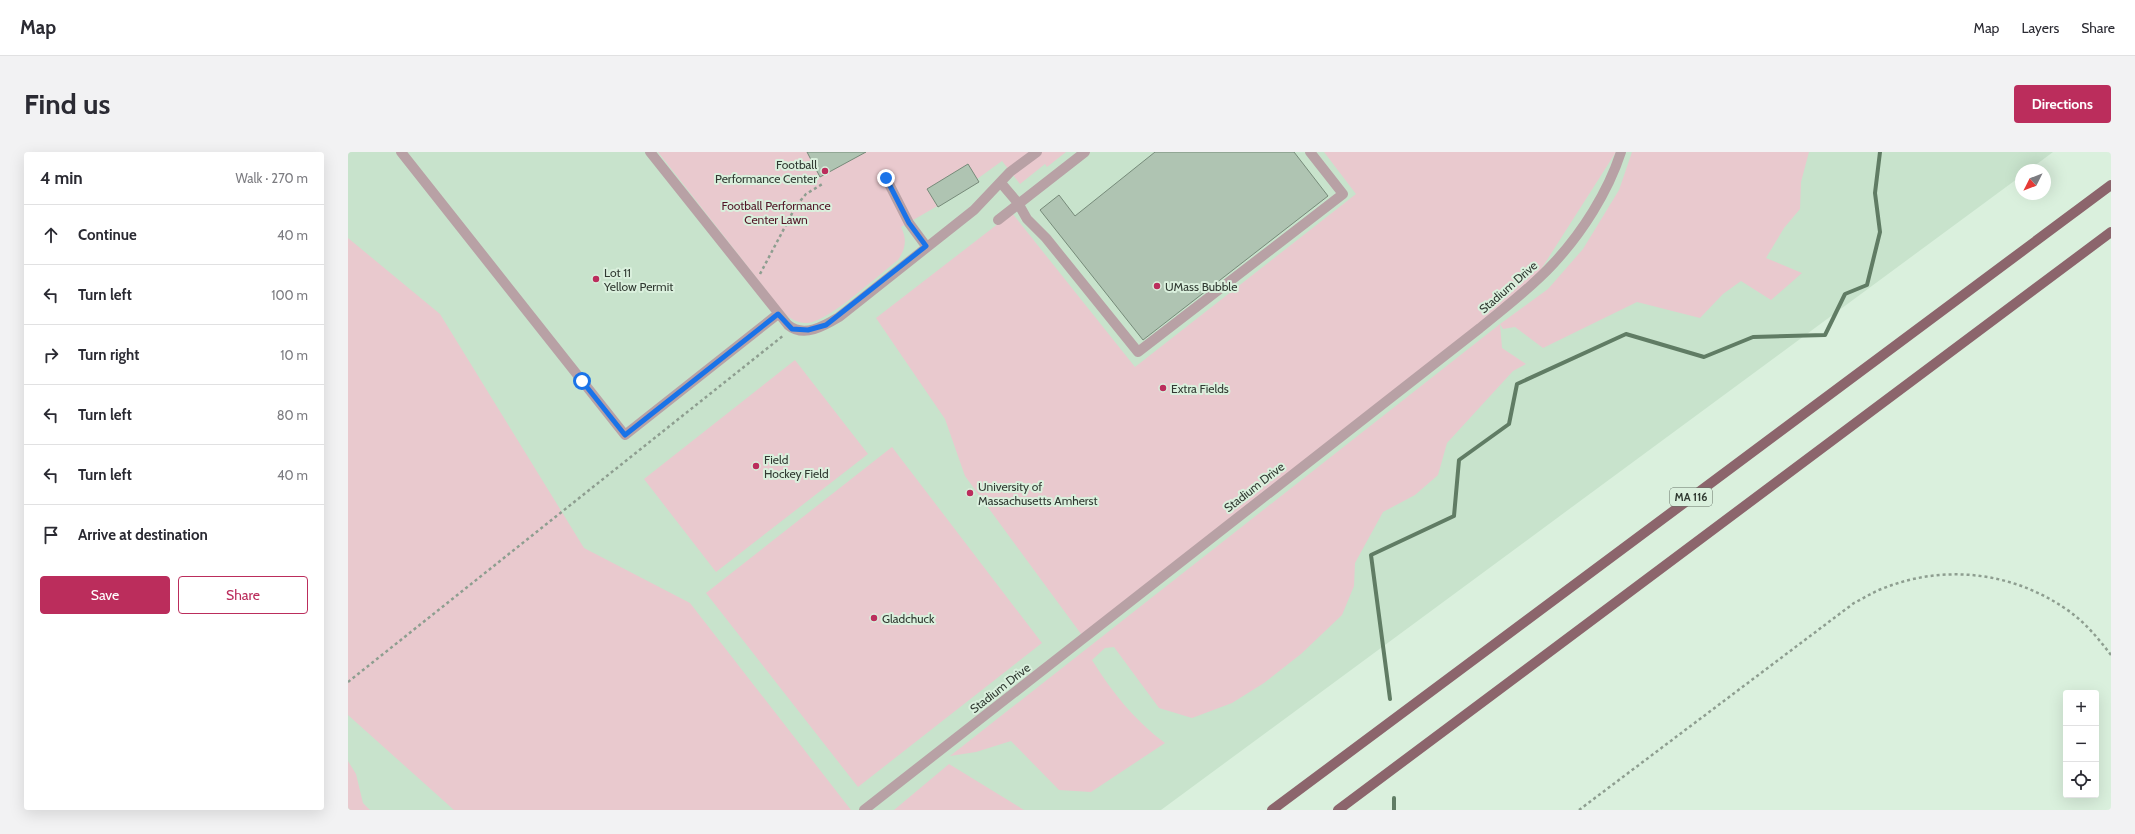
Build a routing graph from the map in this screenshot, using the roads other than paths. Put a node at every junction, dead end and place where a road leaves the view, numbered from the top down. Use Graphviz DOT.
graph roads {
  1 [pos="401,152"];
  2 [pos="650,152"];
  3 [pos="1037,152"];
  4 [pos="1085,152"];
  5 [pos="1310,152"];
  6 [pos="1621,152"];
  7 [pos="886,178"];
  8 [pos="1001,183"];
  9 [pos="2111,185"];
  10 [pos="1018,203"];
  11 [pos="998,220"];
  12 [pos="2111,232"];
  13 [pos="926,246"];
  14 [pos="778,314"];
  15 [pos="864,810"];
  16 [pos="1272,810"];
  17 [pos="1338,810"];
  1 -- 14 [label="street"];
  2 -- 14 [label="street"];
  3 -- 8 [label="street"];
  4 -- 10 [label="street"];
  5 -- 10 [label="street"];
  6 -- 15 [label="street, Stadium Drive"];
  7 -- 13 [label="street"];
  8 -- 10 [label="street"];
  8 -- 13 [label="street"];
  9 -- 16 [label="main road, MA 116"];
  10 -- 11 [label="street"];
  12 -- 17 [label="main road"];
  13 -- 14 [label="street"];
}
